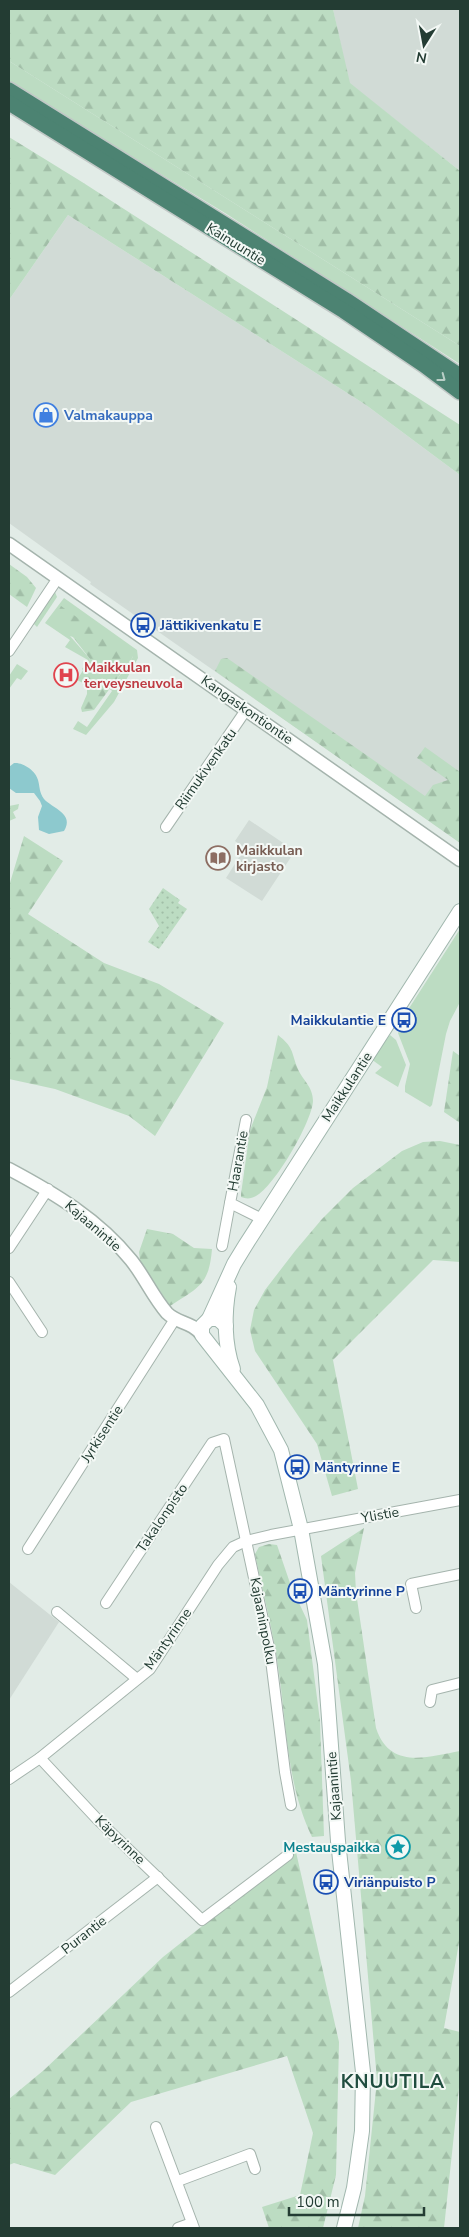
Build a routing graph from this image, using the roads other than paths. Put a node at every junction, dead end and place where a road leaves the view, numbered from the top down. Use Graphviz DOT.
graph roads {
  1 [pos="9,90"];
  2 [pos="9,103"];
  3 [pos="460,376"];
  4 [pos="460,392"];
  5 [pos="9,544"];
  6 [pos="58,578"];
  7 [pos="9,651"];
  8 [pos="246,710"];
  9 [pos="166,828"];
  10 [pos="460,860"];
  11 [pos="460,911"];
  12 [pos="246,1120"];
  13 [pos="9,1170"];
  14 [pos="48,1190"];
  15 [pos="230,1203"];
  16 [pos="262,1219"];
  17 [pos="222,1246"];
  18 [pos="9,1248"];
  19 [pos="234,1264"];
  20 [pos="9,1282"];
  21 [pos="178,1320"];
  22 [pos="206,1330"];
  23 [pos="227,1330"];
  24 [pos="42,1332"];
  25 [pos="243,1386"];
  26 [pos="224,1439"];
  27 [pos="460,1500"];
  28 [pos="301,1530"];
  29 [pos="246,1540"];
  30 [pos="28,1549"];
  31 [pos="460,1574"];
  32 [pos="106,1603"];
  33 [pos="416,1608"];
  34 [pos="57,1612"];
  35 [pos="137,1679"];
  36 [pos="460,1683"];
  37 [pos="430,1702"];
  38 [pos="40,1758"];
  39 [pos="9,1779"];
  40 [pos="291,1805"];
  41 [pos="288,1855"];
  42 [pos="158,1877"];
  43 [pos="9,1992"];
  44 [pos="156,2127"];
  45 [pos="255,2169"];
  46 [pos="178,2181"];
  47 [pos="193,2225"];
  48 [pos="178,2228"];
  49 [pos="344,2228"];
  1 -- 3 [label="highway, Kainuuntie"];
  2 -- 4 [label="highway, Kainuuntie, one-way"];
  5 -- 6 [label="street, Kangaskontiontie"];
  6 -- 7 [label="street"];
  6 -- 8 [label="street, Kangaskontiontie"];
  8 -- 9 [label="street, Riimukivenkatu"];
  8 -- 10 [label="street, Kangaskontiontie"];
  11 -- 16 [label="main road, Maikkulantie"];
  12 -- 15 [label="street, Haarantie"];
  13 -- 14 [label="street, Kajaanintie"];
  14 -- 18 [label="street"];
  14 -- 21 [label="street, Kajaanintie"];
  15 -- 16 [label="street, Haarantie"];
  15 -- 17 [label="street, Haarantie"];
  16 -- 19 [label="main road, Maikkulantie"];
  19 -- 22 [label="main road, Maikkulantie"];
  19 -- 23 [label="main road, Maikkulantie"];
  20 -- 24 [label="street"];
  21 -- 22 [label="street"];
  21 -- 30 [label="street, Jyrkisentie"];
  22 -- 23 [label="main road"];
  22 -- 23 [label="main road"];
  22 -- 25 [label="main road, Kajaanintie"];
  23 -- 25 [label="main road, Kajaanintie"];
  25 -- 28 [label="main road, Kajaanintie"];
  26 -- 29 [label="street, Kajaaninpolku"];
  26 -- 32 [label="street, Takalonpisto"];
  27 -- 28 [label="street, Ylistie"];
  28 -- 29 [label="street, Mäntyrinne"];
  28 -- 49 [label="main road, Kajaanintie"];
  29 -- 35 [label="street, Mäntyrinne"];
  29 -- 40 [label="street, Kajaaninpolku"];
  31 -- 33 [label="street"];
  34 -- 35 [label="street"];
  35 -- 38 [label="street, Mäntyrinne"];
  36 -- 37 [label="street"];
  38 -- 39 [label="street, Mäntyrinne"];
  38 -- 42 [label="street, Käpyrinne"];
  41 -- 42 [label="street, Käpyrinne"];
  42 -- 43 [label="street, Purantie"];
  44 -- 46 [label="street"];
  45 -- 46 [label="street"];
  46 -- 47 [label="street"];
  47 -- 48 [label="street"];
}
